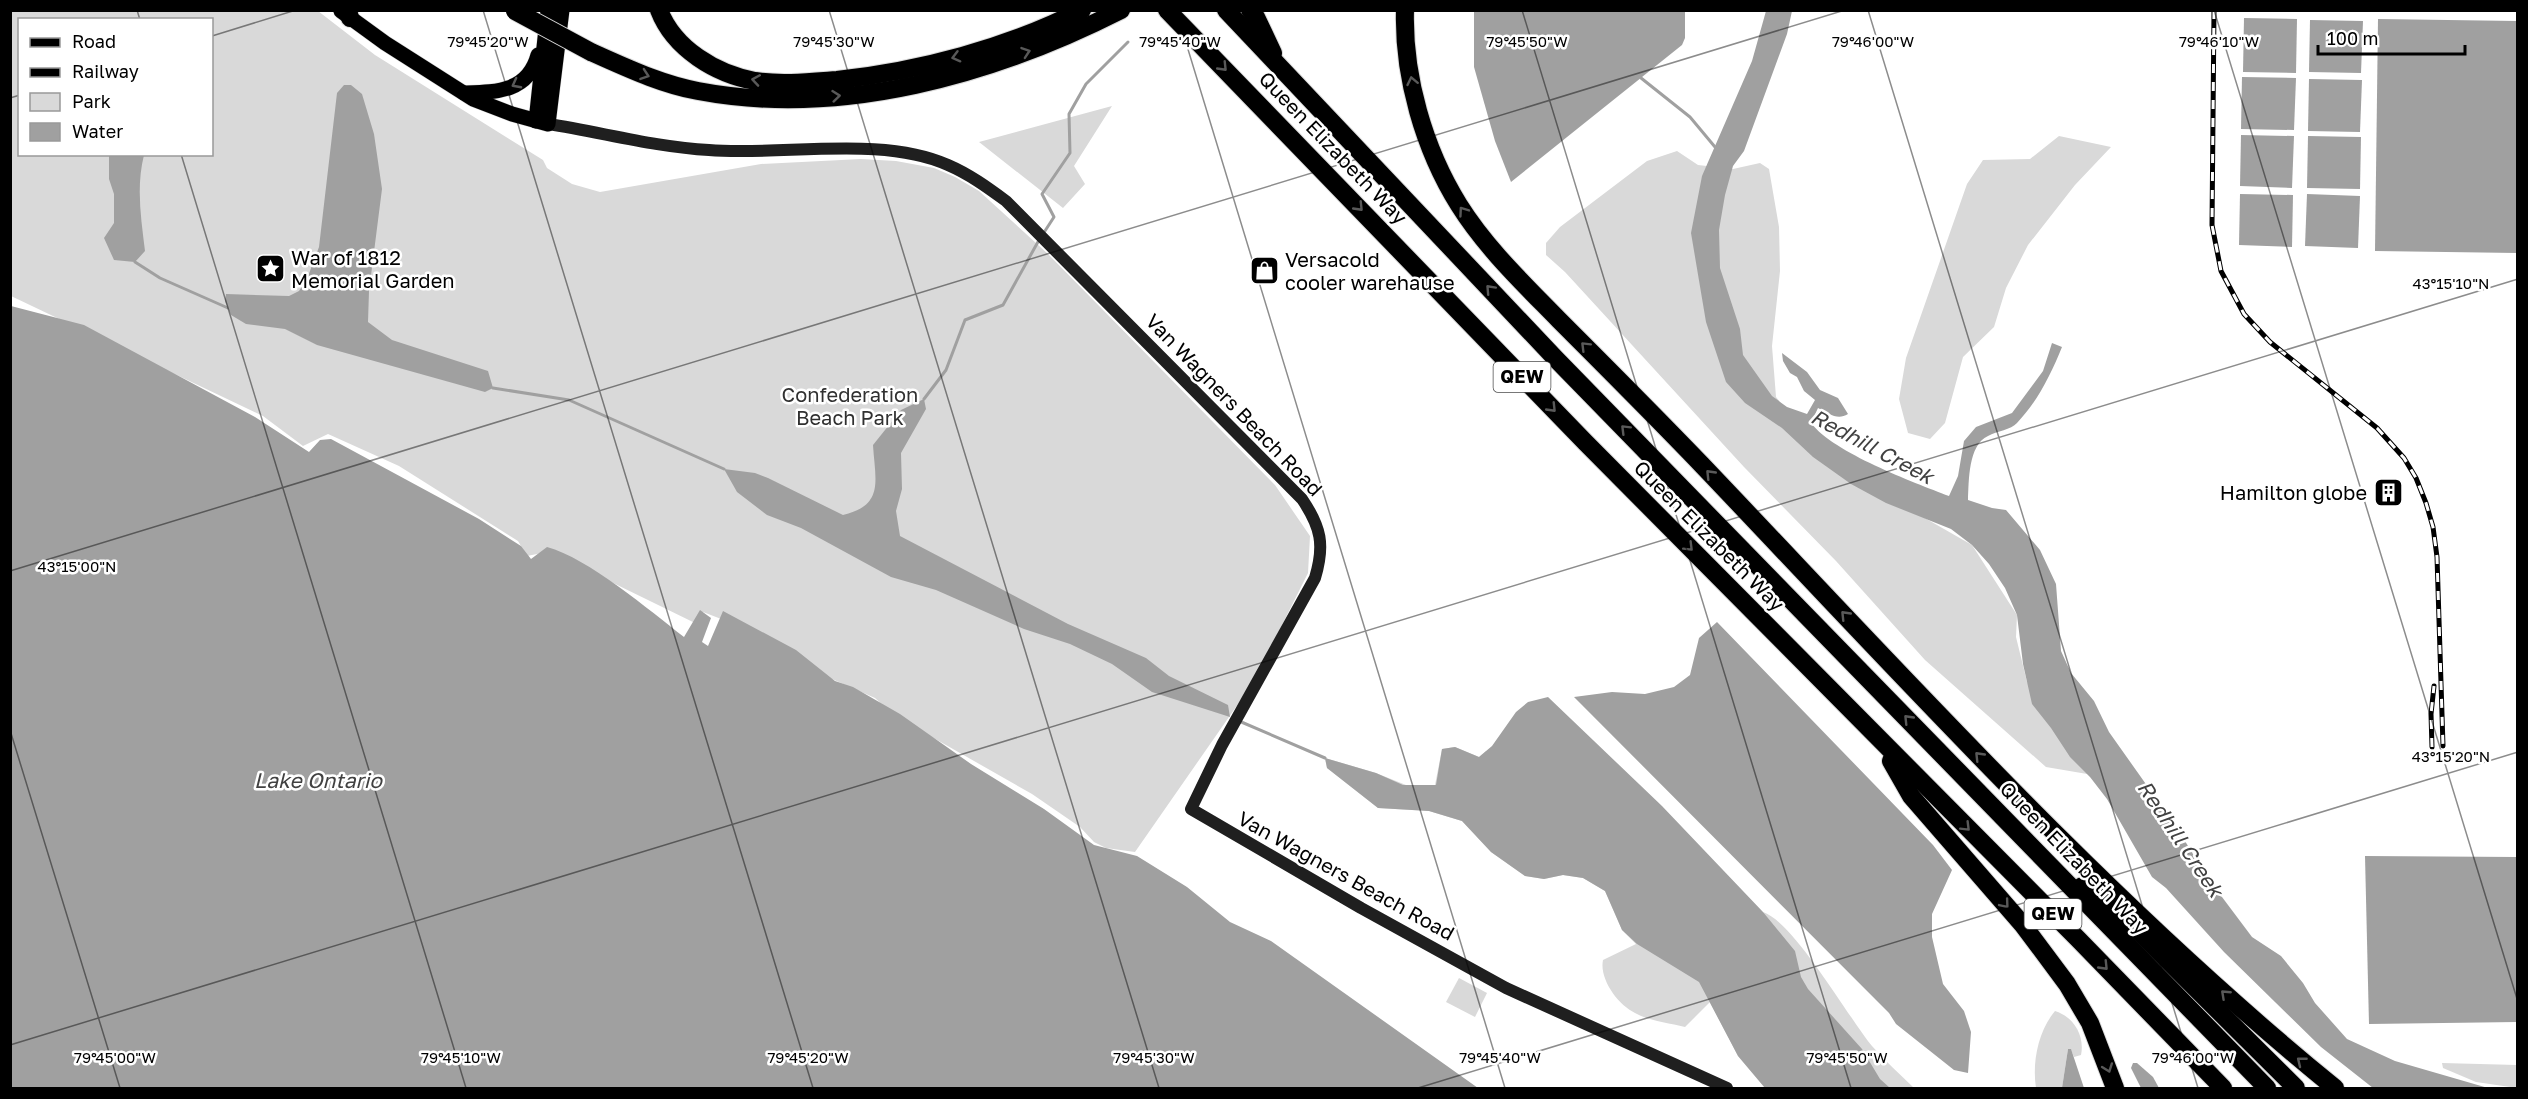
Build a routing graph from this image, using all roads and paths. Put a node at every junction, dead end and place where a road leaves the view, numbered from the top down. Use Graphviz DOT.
graph roads {
  1 [pos="548,10"];
  2 [pos="562,10"];
  3 [pos="659,10"];
  4 [pos="1121,10"];
  5 [pos="1167,10"];
  6 [pos="1226,10"];
  7 [pos="1250,10"];
  8 [pos="1405,10"];
  9 [pos="514,11"];
  10 [pos="346,13"];
  11 [pos="1079,18"];
  12 [pos="545,41"];
  13 [pos="1278,66"];
  14 [pos="463,93"];
  15 [pos="542,122"];
  16 [pos="1880,742"];
  17 [pos="2055,869"];
  18 [pos="1727,1089"];
  19 [pos="2115,1089"];
  20 [pos="2223,1089"];
  21 [pos="2267,1089"];
  22 [pos="2296,1089"];
  23 [pos="2335,1089"];
  1 -- 12 [label="main road"];
  2 -- 15 [label="main road"];
  11 -- 3 [label="highway, one-way"];
  4 -- 11 [label="highway"];
  5 -- 16 [label="highway, Queen Elizabeth Way / QEW, one-way"];
  6 -- 13 [label="highway, Queen Elizabeth Way / QEW"];
  7 -- 13 [label="highway"];
  23 -- 8 [label="highway, one-way"];
  9 -- 11 [label="highway, one-way, bridge"];
  10 -- 14 [label="main road"];
  12 -- 14 [label="main road, one-way"];
  12 -- 15 [label="main road"];
  17 -- 13 [label="highway, Queen Elizabeth Way / QEW, one-way"];
  14 -- 15 [label="main road"];
  15 -- 18 [label="street, Van Wagners Beach Road"];
  16 -- 19 [label="highway, one-way"];
  16 -- 20 [label="highway, Queen Elizabeth Way / QEW, one-way"];
  17 -- 21 [label="highway, Queen Elizabeth Way / QEW"];
  17 -- 22 [label="highway"];
}
